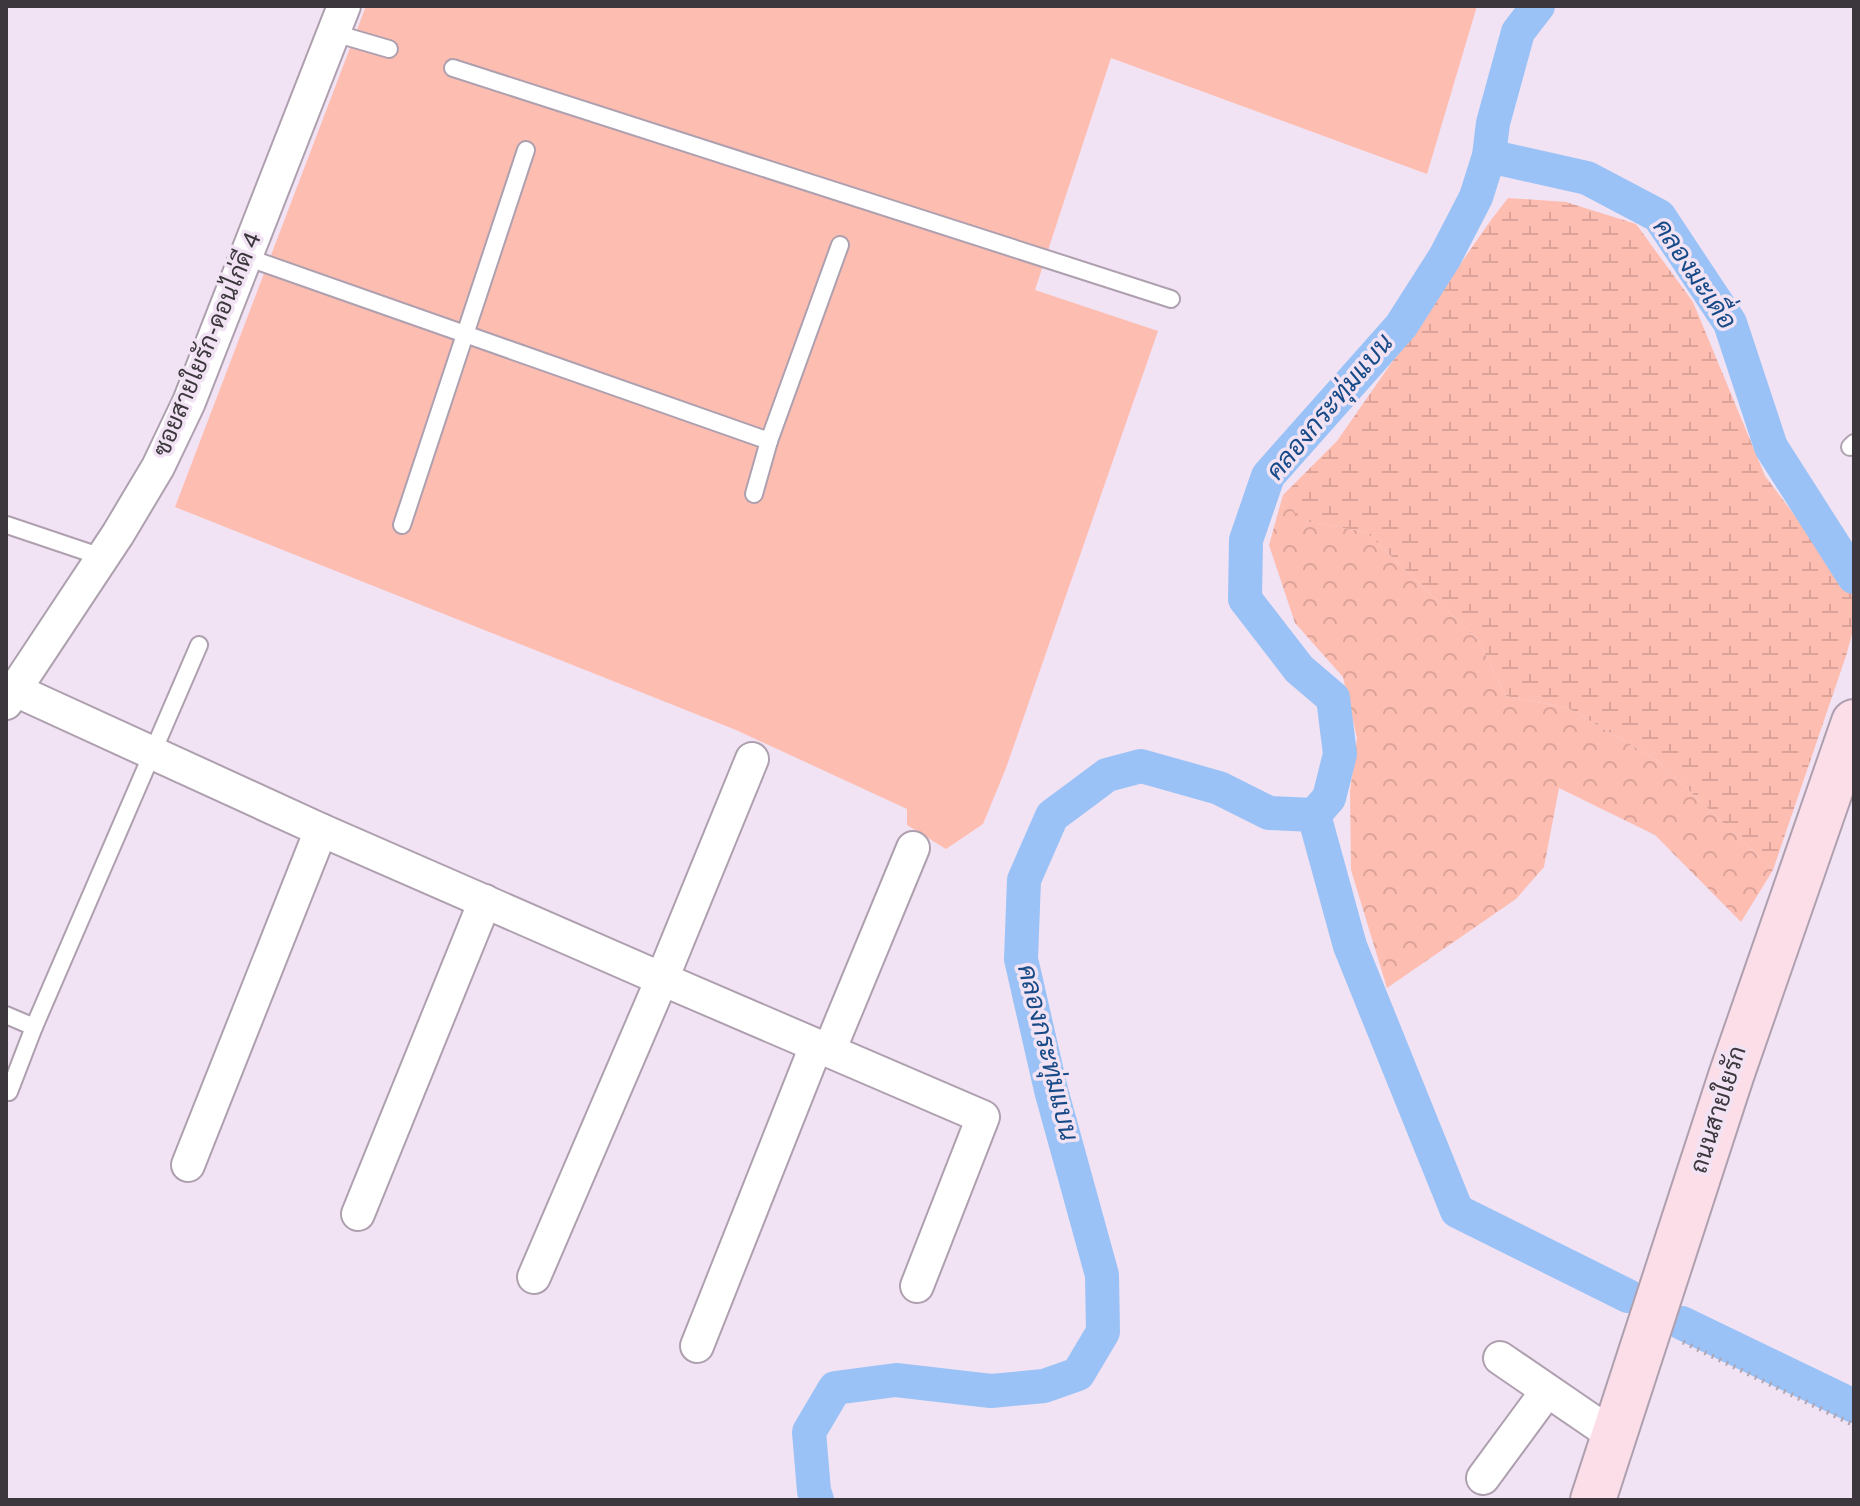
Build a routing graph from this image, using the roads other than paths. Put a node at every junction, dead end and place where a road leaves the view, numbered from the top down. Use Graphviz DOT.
graph roads {
  1 [pos="339,19"];
  2 [pos="389,49"];
  3 [pos="453,68"];
  4 [pos="526,150"];
  5 [pos="840,245"];
  6 [pos="246,257"];
  7 [pos="1171,299"];
  8 [pos="466,335"];
  9 [pos="769,441"];
  10 [pos="754,494"];
  11 [pos="7,525"];
  12 [pos="402,525"];
  13 [pos="102,557"];
  14 [pos="199,645"];
  15 [pos="10,696"];
  16 [pos="1854,722"];
  17 [pos="152,753"];
  18 [pos="752,759"];
  19 [pos="321,830"];
  20 [pos="913,848"];
  21 [pos="485,901"];
  22 [pos="662,979"];
  23 [pos="6,1015"];
  24 [pos="34,1027"];
  25 [pos="823,1048"];
  26 [pos="9,1092"];
  27 [pos="188,1165"];
  28 [pos="358,1214"];
  29 [pos="534,1277"];
  30 [pos="917,1286"];
  31 [pos="697,1346"];
  32 [pos="1500,1358"];
  33 [pos="1547,1391"];
  34 [pos="1614,1436"];
  35 [pos="1483,1478"];
  36 [pos="1593,1500"];
  1 -- 2 [label="lane"];
  1 -- 6 [label="street, ซอยสายใยรัก-ดอนไก่ดี 4"];
  3 -- 7 [label="lane"];
  4 -- 8 [label="lane"];
  5 -- 9 [label="lane"];
  6 -- 8 [label="lane"];
  6 -- 13 [label="street, ซอยสายใยรัก-ดอนไก่ดี 4"];
  8 -- 9 [label="lane"];
  8 -- 12 [label="lane"];
  9 -- 10 [label="lane"];
  11 -- 13 [label="lane"];
  13 -- 15 [label="street, ซอยสายใยรัก-ดอนไก่ดี 4"];
  14 -- 17 [label="lane"];
  15 -- 17 [label="street"];
  16 -- 34 [label="street, ถนนสายใยรัก"];
  17 -- 19 [label="street"];
  17 -- 24 [label="lane"];
  18 -- 22 [label="street"];
  19 -- 21 [label="street"];
  19 -- 27 [label="street"];
  20 -- 25 [label="street"];
  21 -- 22 [label="street"];
  21 -- 28 [label="street"];
  22 -- 25 [label="street"];
  22 -- 29 [label="street"];
  23 -- 24 [label="lane"];
  24 -- 26 [label="lane"];
  25 -- 30 [label="street"];
  25 -- 31 [label="street"];
  32 -- 33 [label="street"];
  33 -- 34 [label="street"];
  33 -- 35 [label="street"];
  34 -- 36 [label="street, ถนนสายใยรัก"];
}
